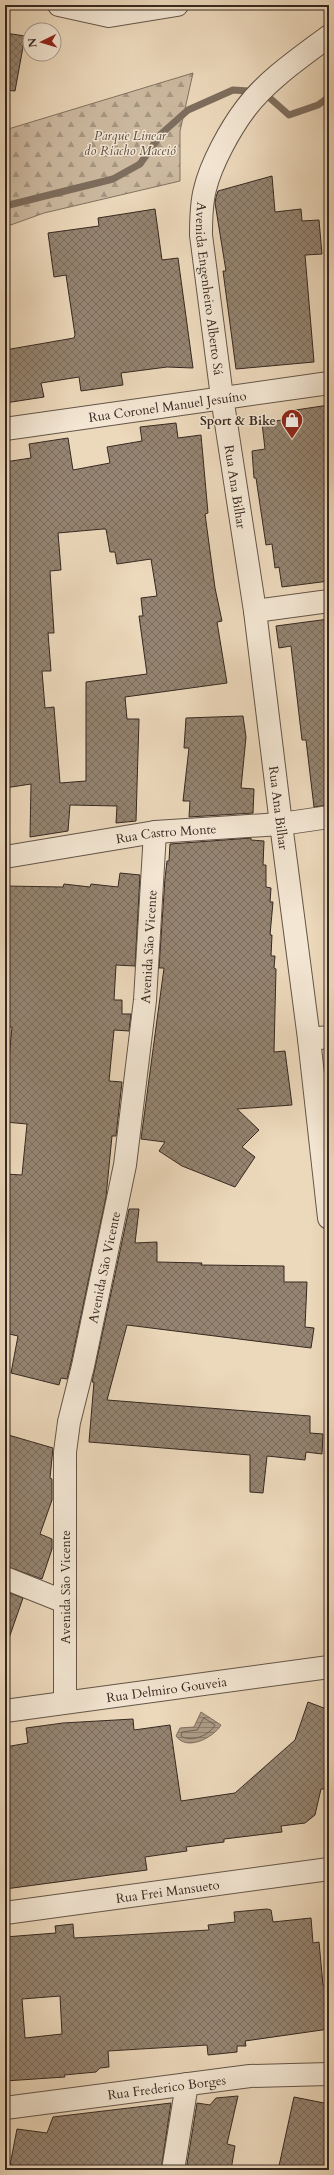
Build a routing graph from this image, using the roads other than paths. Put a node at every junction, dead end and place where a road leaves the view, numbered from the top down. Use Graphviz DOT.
graph roads {
  1 [pos="59,5"];
  2 [pos="90,5"];
  3 [pos="177,5"];
  4 [pos="109,16"];
  5 [pos="329,36"];
  6 [pos="329,383"];
  7 [pos="222,397"];
  8 [pos="5,429"];
  9 [pos="329,601"];
  10 [pos="255,611"];
  11 [pos="329,817"];
  12 [pos="281,824"];
  13 [pos="155,832"];
  14 [pos="5,856"];
  15 [pos="319,1038"];
  16 [pos="329,1218"];
  17 [pos="5,1578"];
  18 [pos="64,1602"];
  19 [pos="329,1667"];
  20 [pos="65,1702"];
  21 [pos="5,1711"];
  22 [pos="329,1869"];
  23 [pos="5,1913"];
  24 [pos="329,2074"];
  25 [pos="186,2084"];
  26 [pos="5,2108"];
  27 [pos="173,2170"];
  1 -- 4 [label="street"];
  2 -- 4 [label="street"];
  3 -- 4 [label="street"];
  5 -- 7 [label="street, Avenida Engenheiro Alberto Sá"];
  6 -- 7 [label="street, Rua Coronel Manuel Jesuíno"];
  7 -- 8 [label="street, Rua Coronel Manuel Jesuíno"];
  7 -- 10 [label="street, Rua Ana Bilhar"];
  9 -- 10 [label="street"];
  10 -- 12 [label="street, Rua Ana Bilhar"];
  11 -- 12 [label="street, Rua Castro Monte"];
  12 -- 13 [label="street, Rua Castro Monte"];
  12 -- 15 [label="street, Rua Ana Bilhar"];
  13 -- 14 [label="street, Rua Castro Monte"];
  13 -- 18 [label="street, Avenida São Vicente"];
  15 -- 16 [label="street, Rua Ana Bilhar"];
  17 -- 18 [label="street"];
  18 -- 20 [label="street, Avenida São Vicente"];
  19 -- 20 [label="street, Rua Delmiro Gouveia"];
  20 -- 21 [label="street, Rua Delmiro Gouveia"];
  22 -- 23 [label="street, Rua Frei Mansueto"];
  24 -- 25 [label="street, Rua Frederico Borges"];
  25 -- 26 [label="street, Rua Frederico Borges"];
  25 -- 27 [label="street"];
}
